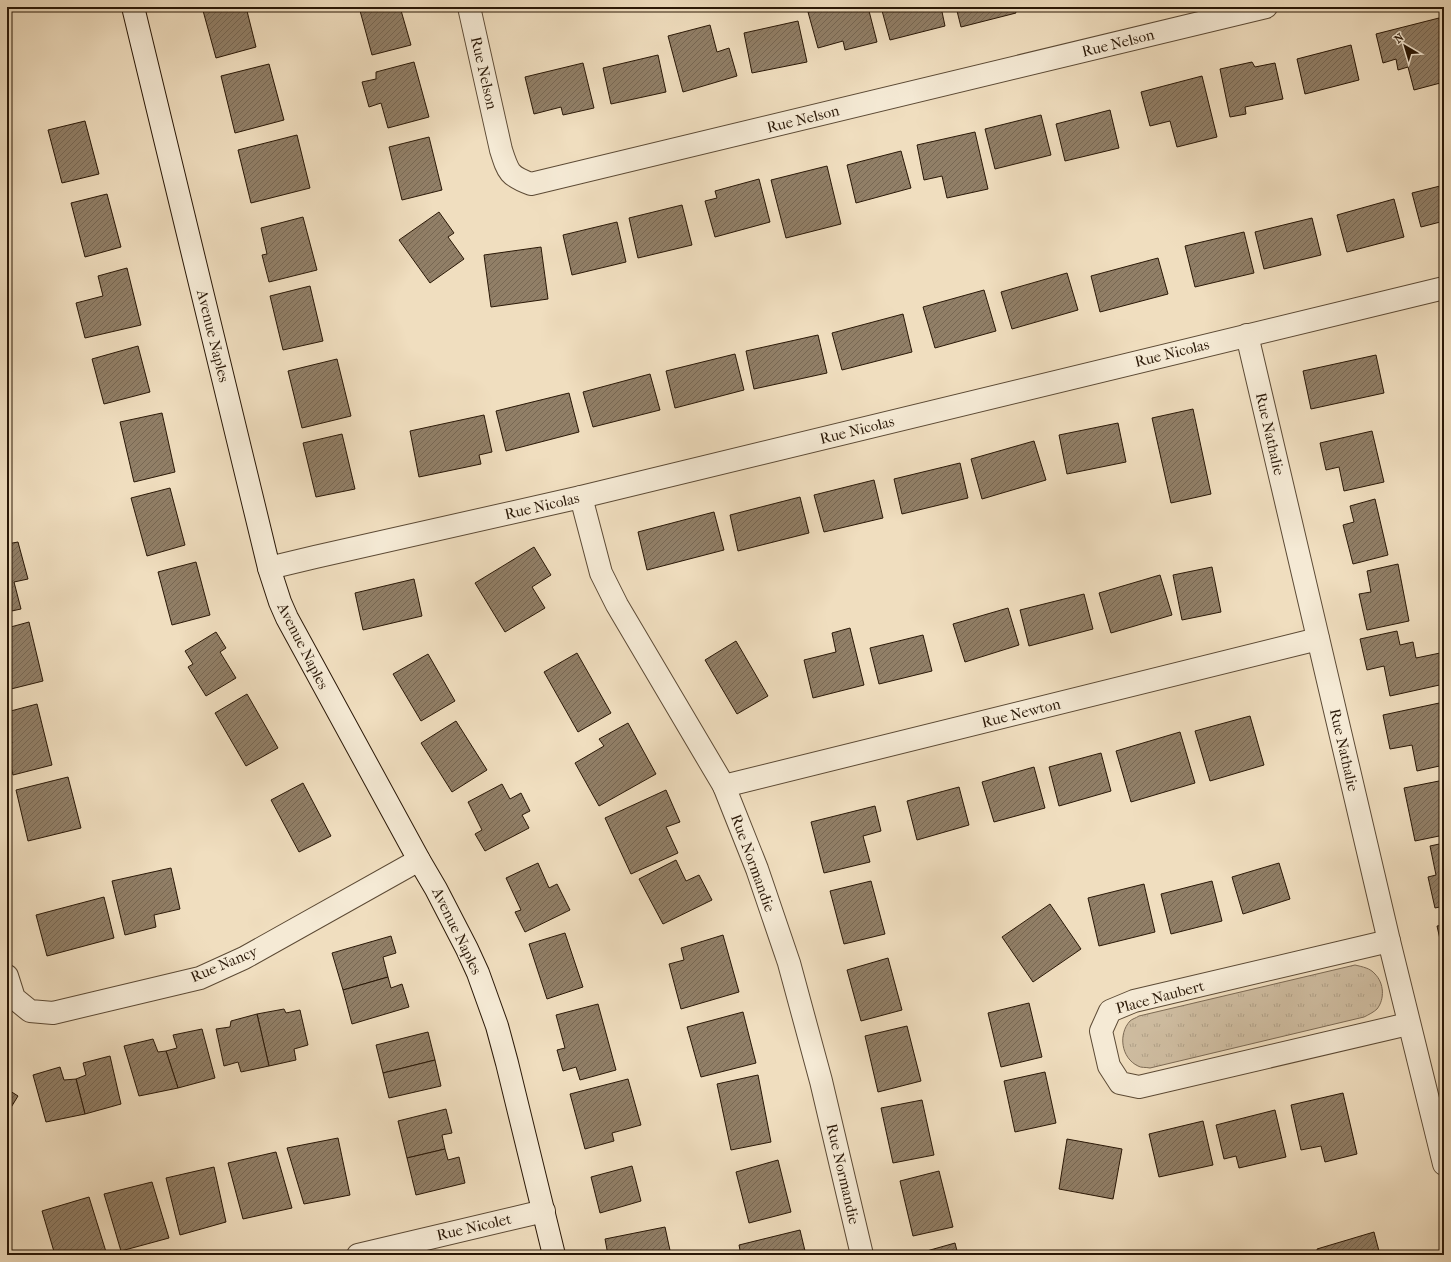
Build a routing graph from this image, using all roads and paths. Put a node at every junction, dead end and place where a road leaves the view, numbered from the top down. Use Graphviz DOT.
graph roads {
  1 [pos="133,7"];
  2 [pos="469,7"];
  3 [pos="1266,7"];
  4 [pos="1444,288"];
  5 [pos="1247,335"];
  6 [pos="581,497"];
  7 [pos="269,568"];
  8 [pos="1318,639"];
  9 [pos="724,786"];
  10 [pos="419,860"];
  11 [pos="1388,941"];
  12 [pos="7,976"];
  13 [pos="1408,1024"];
  14 [pos="1444,1164"];
  15 [pos="544,1211"];
  16 [pos="358,1255"];
  17 [pos="554,1255"];
  18 [pos="862,1255"];
  1 -- 7 [label="street, Avenue Naples"];
  2 -- 3 [label="street, Rue Nelson"];
  4 -- 5 [label="street, Rue Nicolas"];
  5 -- 6 [label="street, Rue Nicolas"];
  5 -- 8 [label="street, Rue Nathalie"];
  6 -- 7 [label="street, Rue Nicolas"];
  6 -- 9 [label="street, Rue Normandie"];
  7 -- 10 [label="street, Avenue Naples"];
  8 -- 9 [label="street, Rue Newton"];
  8 -- 11 [label="street, Rue Nathalie"];
  9 -- 18 [label="street, Rue Normandie"];
  10 -- 12 [label="street, Rue Nancy"];
  10 -- 15 [label="street, Avenue Naples"];
  11 -- 13 [label="street, Rue Nathalie"];
  11 -- 13 [label="street, Place Naubert"];
  13 -- 14 [label="street, Rue Nathalie"];
  15 -- 16 [label="street, Rue Nicolet"];
  15 -- 17 [label="street, Avenue Naples"];
}
